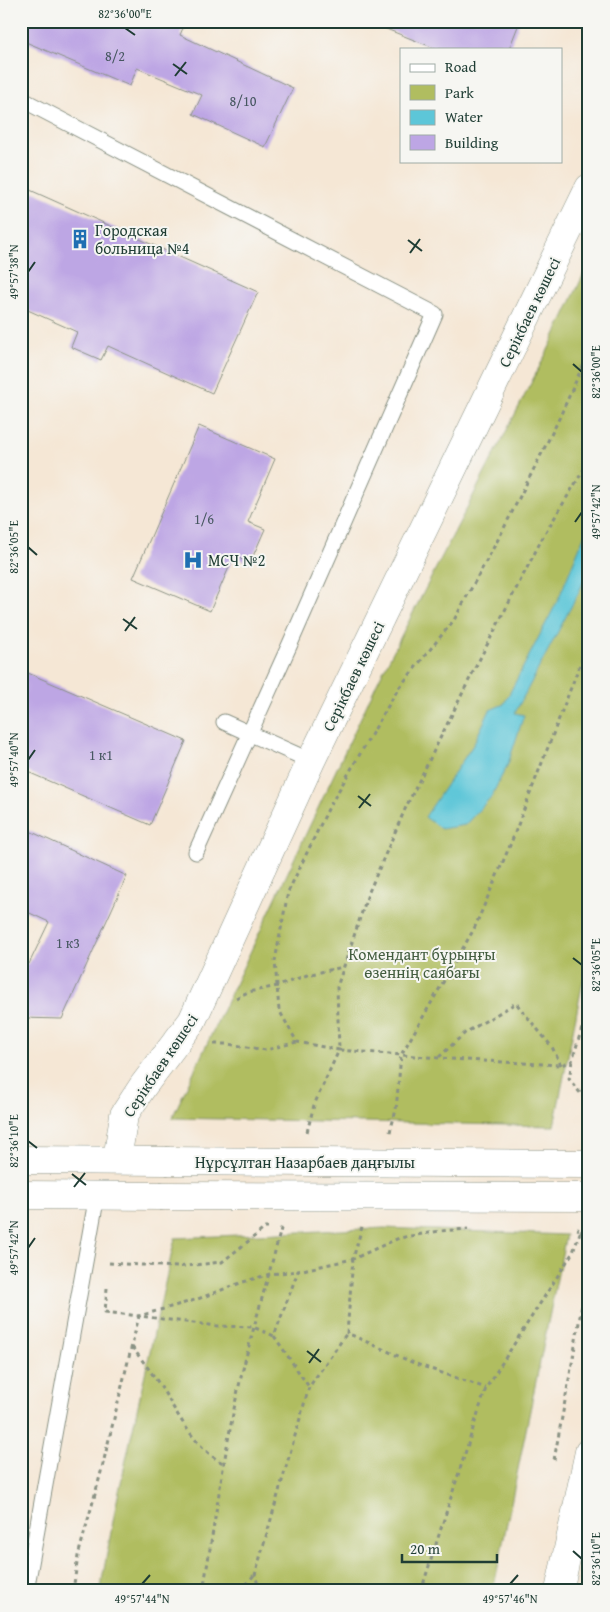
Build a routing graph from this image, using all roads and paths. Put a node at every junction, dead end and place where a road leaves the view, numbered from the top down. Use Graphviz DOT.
graph roads {
  1 [pos="21,99"];
  2 [pos="589,188"];
  3 [pos="589,352"];
  4 [pos="589,461"];
  5 [pos="589,641"];
  6 [pos="224,722"];
  7 [pos="250,733"];
  8 [pos="311,761"];
  9 [pos="196,852"];
  10 [pos="343,967"];
  11 [pos="278,986"];
  12 [pos="234,999"];
  13 [pos="589,1005"];
  14 [pos="297,1042"];
  15 [pos="210,1044"];
  16 [pos="339,1050"];
  17 [pos="401,1054"];
  18 [pos="438,1058"];
  19 [pos="572,1061"];
  20 [pos="561,1065"];
  21 [pos="589,1104"];
  22 [pos="314,1105"];
  23 [pos="396,1110"];
  24 [pos="21,1160"];
  25 [pos="117,1160"];
  26 [pos="586,1164"];
  27 [pos="21,1195"];
  28 [pos="97,1195"];
  29 [pos="589,1197"];
  30 [pos="585,1226"];
  31 [pos="281,1229"];
  32 [pos="468,1229"];
  33 [pos="572,1229"];
  34 [pos="581,1230"];
  35 [pos="589,1239"];
  36 [pos="108,1256"];
  37 [pos="353,1259"];
  38 [pos="589,1263"];
  39 [pos="298,1271"];
  40 [pos="270,1274"];
  41 [pos="108,1283"];
  42 [pos="139,1316"];
  43 [pos="253,1328"];
  44 [pos="347,1334"];
  45 [pos="274,1336"];
  46 [pos="131,1346"];
  47 [pos="309,1387"];
  48 [pos="486,1388"];
  49 [pos="589,1452"];
  50 [pos="225,1464"];
  51 [pos="553,1465"];
  52 [pos="255,1575"];
  53 [pos="26,1591"];
  54 [pos="73,1591"];
  55 [pos="203,1591"];
  56 [pos="241,1591"];
  57 [pos="260,1591"];
  58 [pos="421,1591"];
  59 [pos="559,1591"];
  1 -- 7 [label="lane"];
  2 -- 8 [label="street, Серікбаев көшесі"];
  3 -- 11 [label="path"];
  4 -- 10 [label="path"];
  5 -- 17 [label="path"];
  6 -- 7 [label="lane"];
  7 -- 8 [label="lane"];
  7 -- 9 [label="lane"];
  8 -- 25 [label="street, Серікбаев көшесі"];
  10 -- 11 [label="path"];
  10 -- 16 [label="path"];
  11 -- 12 [label="path"];
  11 -- 14 [label="path"];
  13 -- 19 [label="path"];
  14 -- 15 [label="path"];
  14 -- 16 [label="path"];
  16 -- 17 [label="path"];
  16 -- 22 [label="path"];
  17 -- 18 [label="path"];
  17 -- 23 [label="path"];
  18 -- 20 [label="path"];
  18 -- 20 [label="path"];
  19 -- 20 [label="path"];
  19 -- 21 [label="path"];
  24 -- 25 [label="street, Нұрсұлтан Назарбаев даңғылы"];
  25 -- 26 [label="street, Нұрсұлтан Назарбаев даңғылы, bridge"];
  27 -- 28 [label="street, Нұрсұлтан Назарбаев даңғылы"];
  28 -- 29 [label="street, Нұрсұлтан Назарбаев даңғылы, bridge"];
  28 -- 53 [label="lane"];
  30 -- 34 [label="path"];
  31 -- 36 [label="path"];
  32 -- 37 [label="path"];
  33 -- 34 [label="path"];
  34 -- 35 [label="path"];
  34 -- 48 [label="path"];
  37 -- 39 [label="path"];
  37 -- 44 [label="path"];
  38 -- 51 [label="path"];
  39 -- 40 [label="path"];
  39 -- 45 [label="path"];
  40 -- 42 [label="path"];
  40 -- 43 [label="path"];
  41 -- 42 [label="path"];
  42 -- 43 [label="path"];
  42 -- 46 [label="path"];
  43 -- 45 [label="path"];
  43 -- 50 [label="path"];
  44 -- 47 [label="path"];
  44 -- 48 [label="path"];
  45 -- 47 [label="path"];
  46 -- 50 [label="path"];
  46 -- 54 [label="path"];
  47 -- 52 [label="path"];
  48 -- 58 [label="path"];
  49 -- 59 [label="street"];
  50 -- 55 [label="path"];
  52 -- 56 [label="path"];
  52 -- 57 [label="path"];
}
